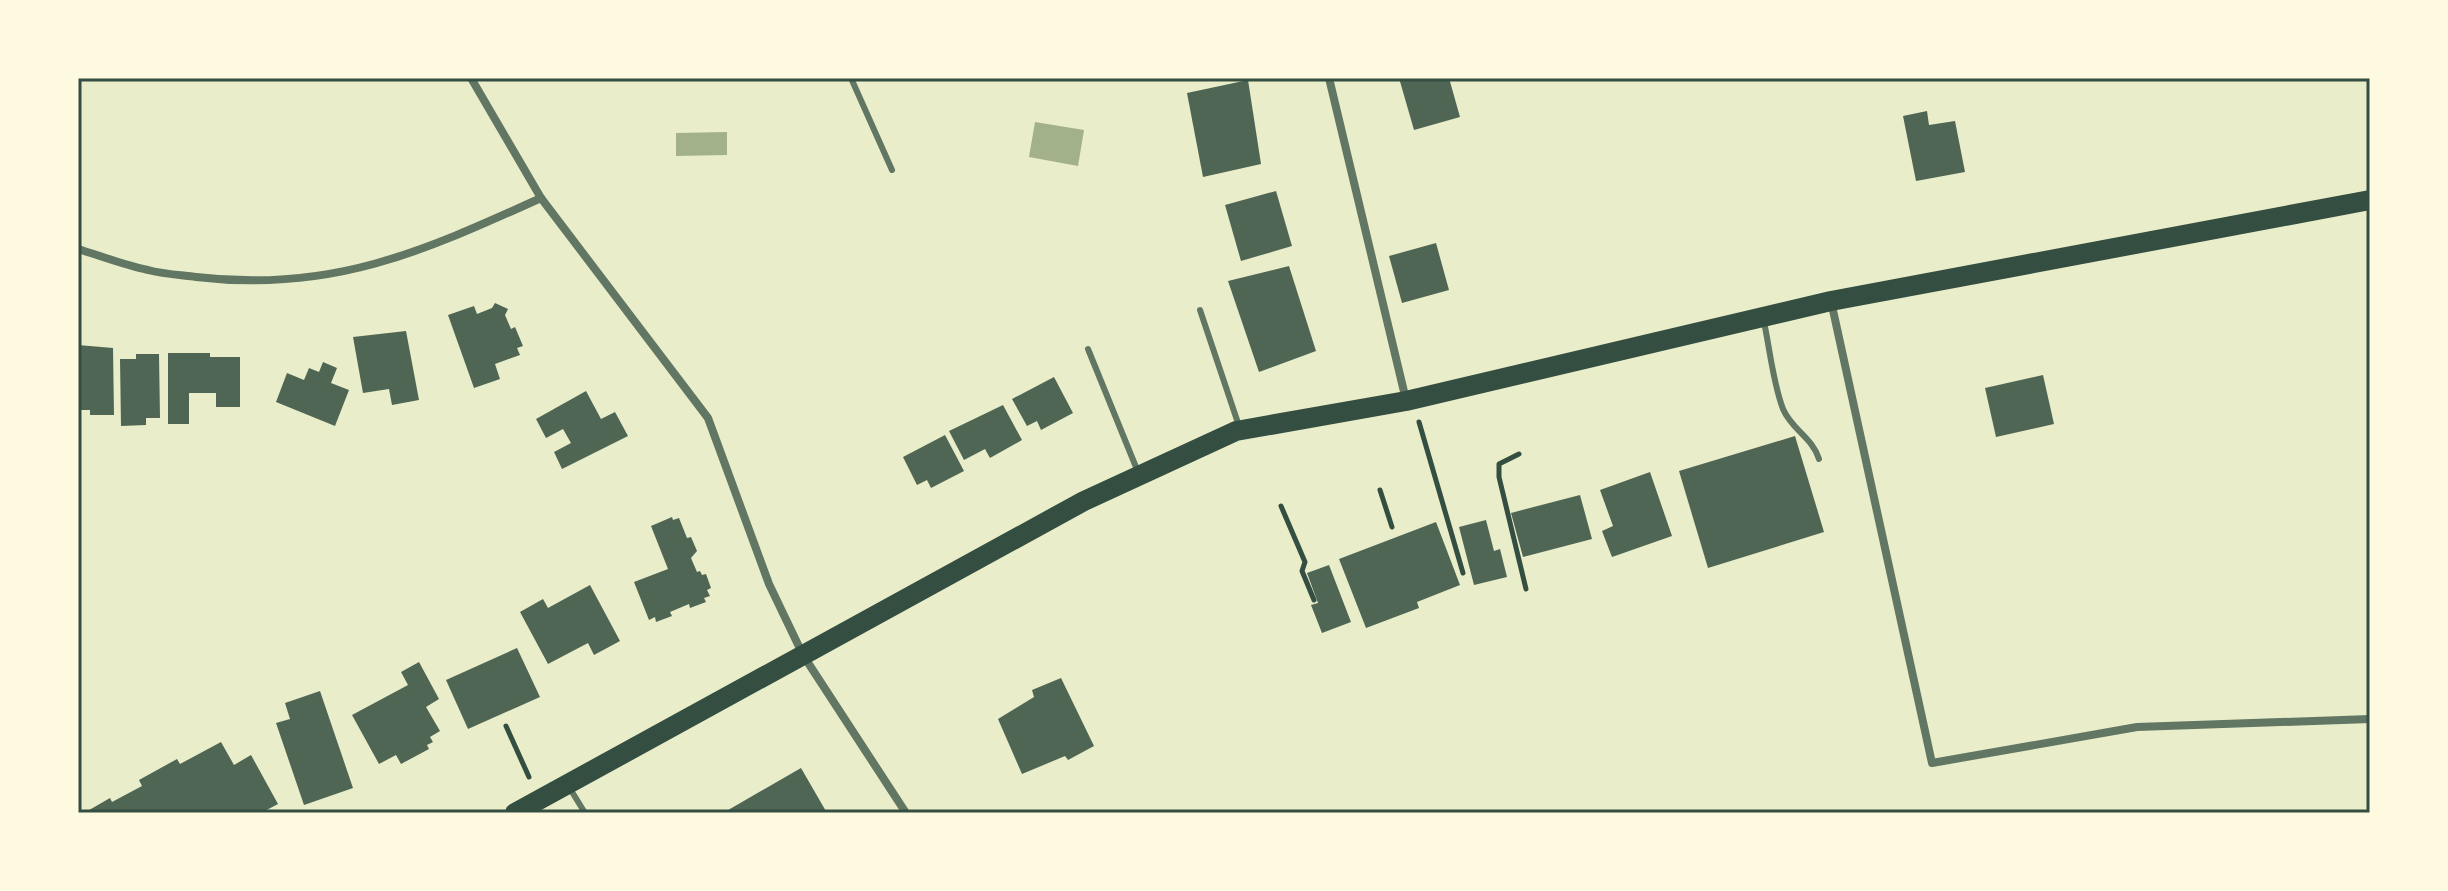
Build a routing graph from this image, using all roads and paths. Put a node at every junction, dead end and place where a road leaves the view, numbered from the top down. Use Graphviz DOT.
graph roads {
  1 [pos="471,78"];
  2 [pos="851,78"];
  3 [pos="1329,78"];
  4 [pos="892,170"];
  5 [pos="541,198"];
  6 [pos="2370,200"];
  7 [pos="78,249"];
  8 [pos="1831,301"];
  9 [pos="1200,310"];
  10 [pos="1763,317"];
  11 [pos="1088,349"];
  12 [pos="1406,401"];
  13 [pos="1241,430"];
  14 [pos="1519,454"];
  15 [pos="1819,459"];
  16 [pos="1139,475"];
  17 [pos="1380,490"];
  18 [pos="1281,506"];
  19 [pos="1392,527"];
  20 [pos="1463,573"];
  21 [pos="1526,589"];
  22 [pos="1314,600"];
  23 [pos="803,655"];
  24 [pos="2370,719"];
  25 [pos="506,726"];
  26 [pos="567,784"];
  27 [pos="539,800"];
  28 [pos="515,813"];
  29 [pos="585,813"];
  30 [pos="906,813"];
  1 -- 5 [label="street"];
  2 -- 4 [label="lane"];
  3 -- 12 [label="street"];
  5 -- 7 [label="street"];
  5 -- 23 [label="street"];
  6 -- 8 [label="main road"];
  8 -- 10 [label="main road"];
  8 -- 24 [label="street"];
  9 -- 13 [label="lane"];
  10 -- 12 [label="main road"];
  10 -- 15 [label="lane"];
  11 -- 16 [label="lane"];
  12 -- 13 [label="main road"];
  12 -- 20 [label="path"];
  13 -- 16 [label="main road"];
  14 -- 21 [label="path"];
  16 -- 23 [label="main road"];
  17 -- 19 [label="path"];
  18 -- 22 [label="path"];
  23 -- 26 [label="main road"];
  23 -- 30 [label="street"];
  25 -- 27 [label="path"];
  26 -- 27 [label="main road"];
  26 -- 29 [label="lane"];
  27 -- 28 [label="main road"];
}
